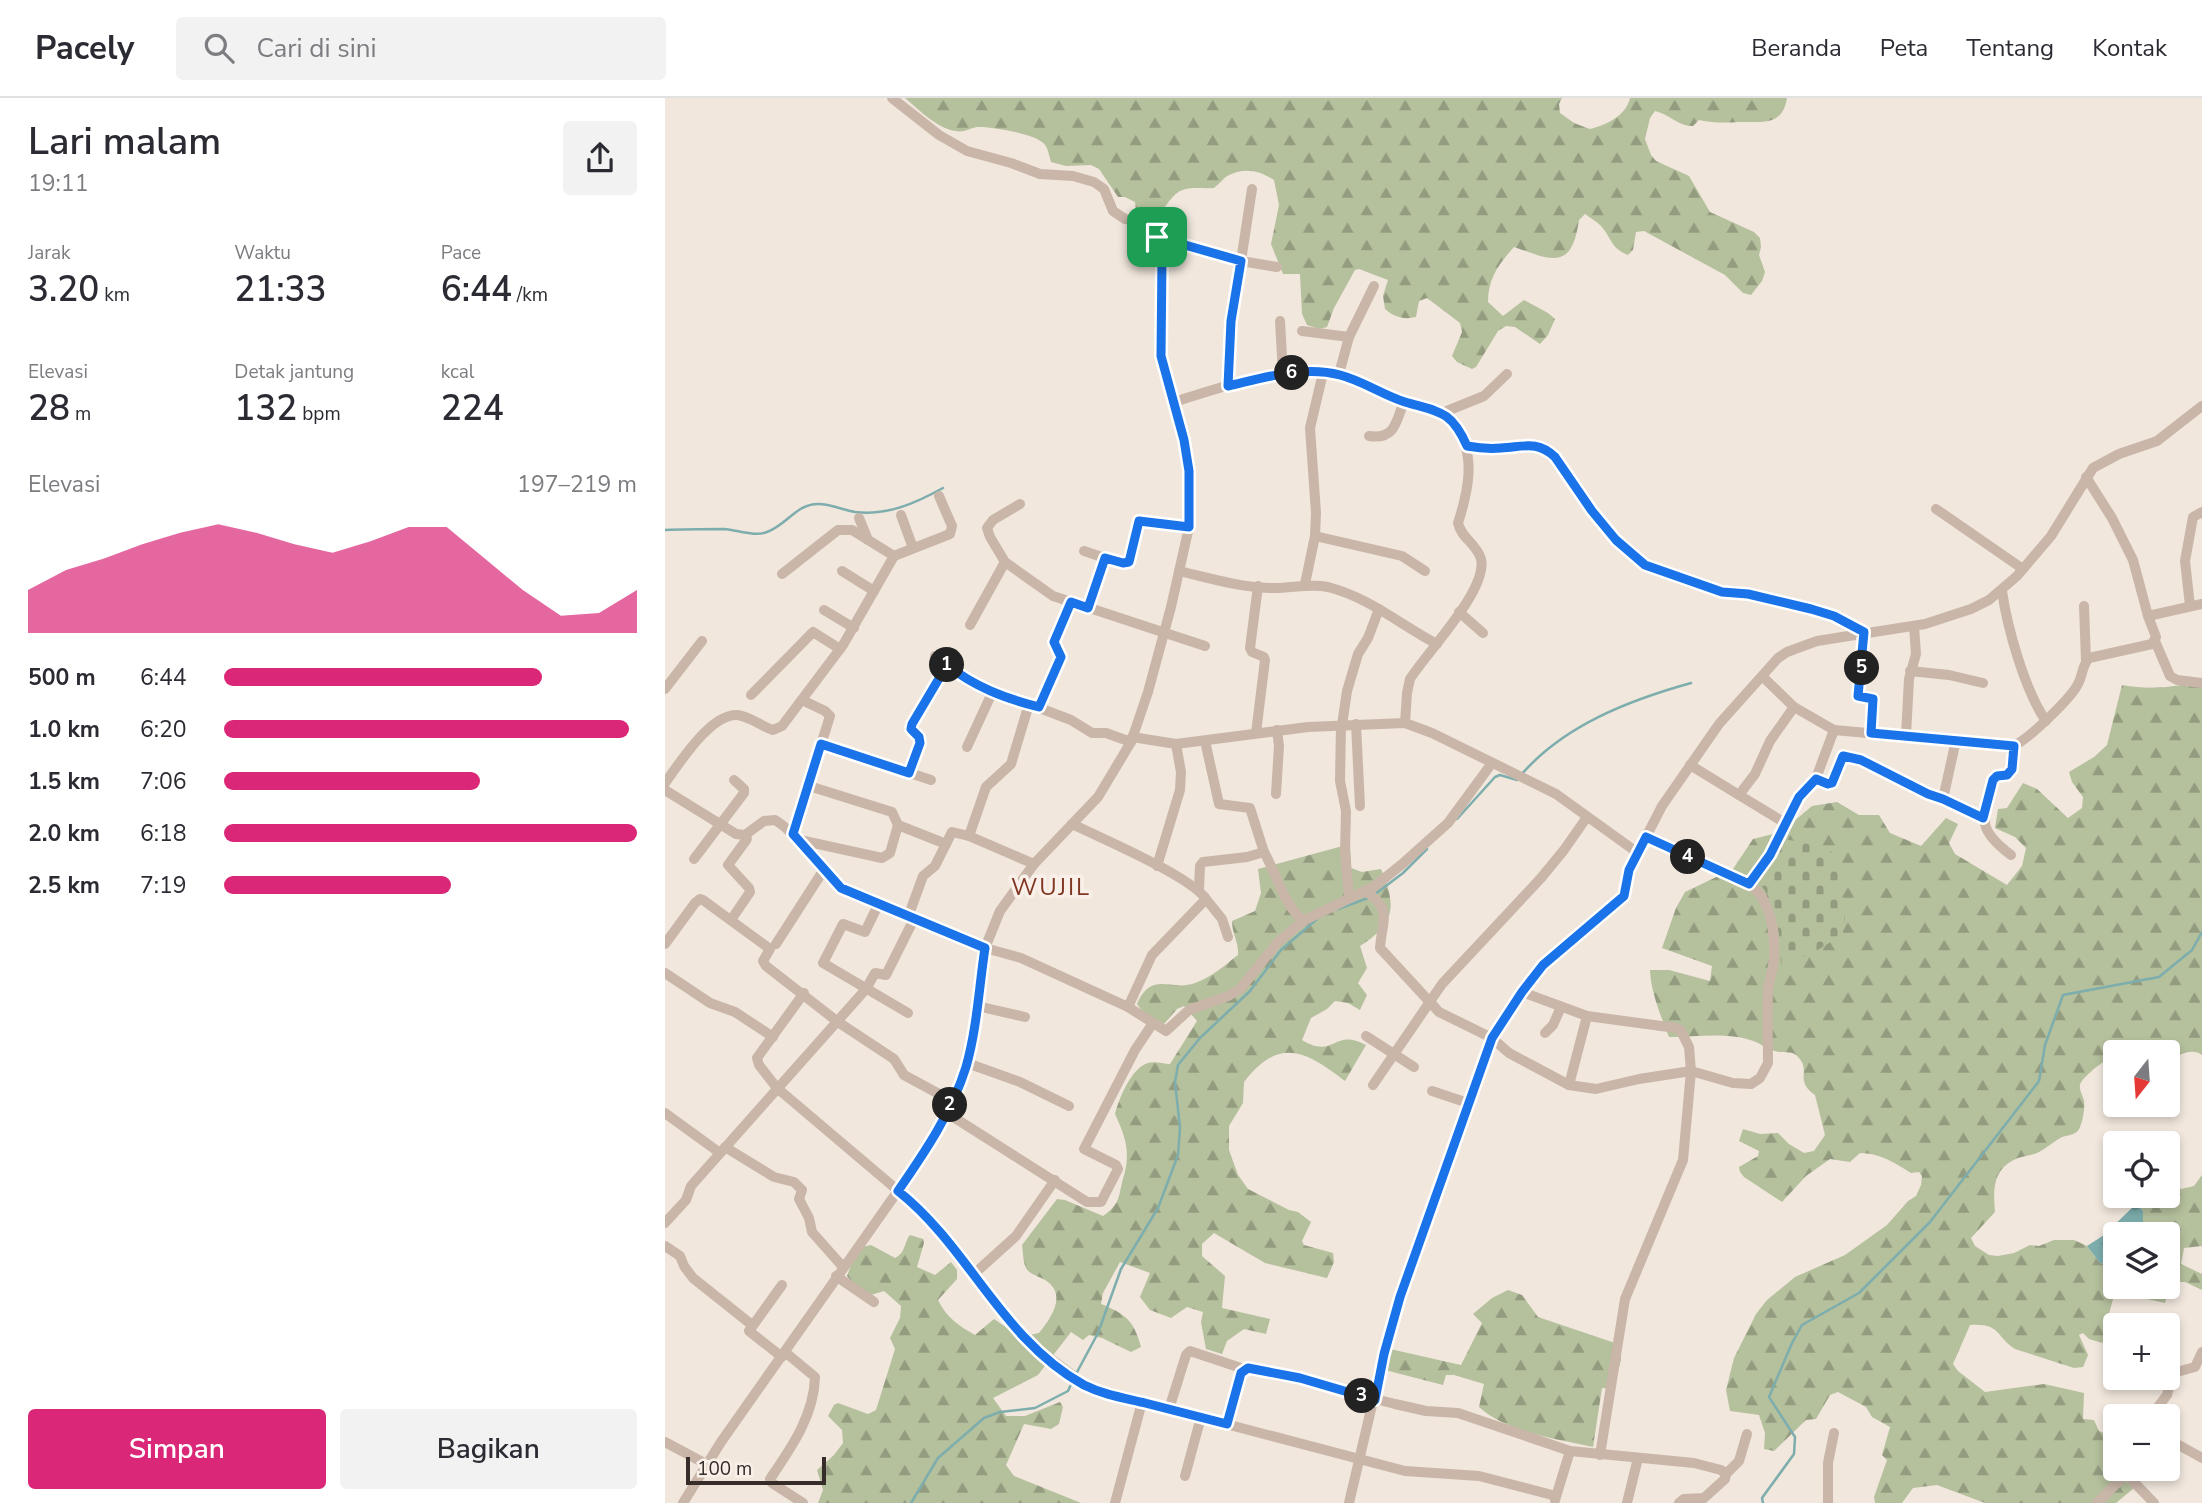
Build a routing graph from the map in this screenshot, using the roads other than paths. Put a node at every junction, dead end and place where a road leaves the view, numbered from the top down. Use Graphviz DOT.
graph roads {
  1 [pos="892,98"];
  2 [pos="1252,189"];
  3 [pos="1157,237"];
  4 [pos="1241,261"];
  5 [pos="1277,267"];
  6 [pos="1374,286"];
  7 [pos="1280,321"];
  8 [pos="1302,331"];
  9 [pos="1349,337"];
  10 [pos="1324,373"];
  11 [pos="1507,373"];
  12 [pos="1283,374"];
  13 [pos="1339,374"];
  14 [pos="1228,386"];
  15 [pos="1404,401"];
  16 [pos="1174,402"];
  17 [pos="2202,406"];
  18 [pos="1442,412"];
  19 [pos="1369,436"];
  20 [pos="1467,446"];
  21 [pos="2086,477"];
  22 [pos="939,496"];
  23 [pos="1020,504"];
  24 [pos="1937,509"];
  25 [pos="2202,512"];
  26 [pos="901,515"];
  27 [pos="859,518"];
  28 [pos="1189,527"];
  29 [pos="1315,536"];
  30 [pos="868,540"];
  31 [pos="913,548"];
  32 [pos="1084,551"];
  33 [pos="894,556"];
  34 [pos="1105,558"];
  35 [pos="1006,562"];
  36 [pos="2023,569"];
  37 [pos="842,571"];
  38 [pos="1179,571"];
  39 [pos="1425,571"];
  40 [pos="782,574"];
  41 [pos="1305,584"];
  42 [pos="1258,586"];
  43 [pos="2002,590"];
  44 [pos="874,591"];
  45 [pos="1071,602"];
  46 [pos="2202,604"];
  47 [pos="2084,606"];
  48 [pos="2190,606"];
  49 [pos="1088,608"];
  50 [pos="1379,609"];
  51 [pos="824,610"];
  52 [pos="1459,612"];
  53 [pos="2148,616"];
  54 [pos="970,625"];
  55 [pos="1914,626"];
  56 [pos="854,628"];
  57 [pos="1165,632"];
  58 [pos="1864,632"];
  59 [pos="1483,633"];
  60 [pos="2155,640"];
  61 [pos="702,641"];
  62 [pos="1437,644"];
  63 [pos="1205,646"];
  64 [pos="840,649"];
  65 [pos="935,656"];
  66 [pos="2086,661"];
  67 [pos="947,665"];
  68 [pos="1910,671"];
  69 [pos="1762,677"];
  70 [pos="1983,683"];
  71 [pos="2202,683"];
  72 [pos="665,689"];
  73 [pos="992,693"];
  74 [pos="751,695"];
  75 [pos="802,700"];
  76 [pos="1034,706"];
  77 [pos="1794,707"];
  78 [pos="2046,721"];
  79 [pos="1405,723"];
  80 [pos="1356,724"];
  81 [pos="1341,725"];
  82 [pos="1277,730"];
  83 [pos="1834,730"];
  84 [pos="1256,733"];
  85 [pos="1871,733"];
  86 [pos="1906,735"];
  87 [pos="1132,739"];
  88 [pos="1956,740"];
  89 [pos="1205,741"];
  90 [pos="821,744"];
  91 [pos="1176,744"];
  92 [pos="2014,746"];
  93 [pos="967,747"];
  94 [pos="1492,763"];
  95 [pos="1690,765"];
  96 [pos="909,773"];
  97 [pos="1816,779"];
  98 [pos="734,780"];
  99 [pos="931,780"];
  100 [pos="665,783"];
  101 [pos="810,786"];
  102 [pos="665,790"];
  103 [pos="1276,794"];
  104 [pos="1739,795"];
  105 [pos="1943,799"];
  106 [pos="1360,806"];
  107 [pos="1587,817"];
  108 [pos="1983,818"];
  109 [pos="1785,822"];
  110 [pos="1072,824"];
  111 [pos="718,825"];
  112 [pos="898,825"];
  113 [pos="745,835"];
  114 [pos="969,836"];
  115 [pos="797,837"];
  116 [pos="1646,837"];
  117 [pos="946,844"];
  118 [pos="1264,852"];
  119 [pos="1638,853"];
  120 [pos="2011,855"];
  121 [pos="694,859"];
  122 [pos="1034,864"];
  123 [pos="728,865"];
  124 [pos="1157,866"];
  125 [pos="823,871"];
  126 [pos="720,876"];
  127 [pos="1749,884"];
  128 [pos="1199,889"];
  129 [pos="1364,891"];
  130 [pos="1349,897"];
  131 [pos="1206,899"];
  132 [pos="878,905"];
  133 [pos="911,918"];
  134 [pos="731,920"];
  135 [pos="1303,921"];
  136 [pos="1229,937"];
  137 [pos="665,944"];
  138 [pos="776,944"];
  139 [pos="985,948"];
  140 [pos="665,973"];
  141 [pos="866,989"];
  142 [pos="1522,992"];
  143 [pos="804,993"];
  144 [pos="1429,1002"];
  145 [pos="977,1006"];
  146 [pos="1128,1007"];
  147 [pos="1561,1007"];
  148 [pos="908,1013"];
  149 [pos="1587,1016"];
  150 [pos="1025,1017"];
  151 [pos="838,1022"];
  152 [pos="1153,1023"];
  153 [pos="1545,1034"];
  154 [pos="1366,1036"];
  155 [pos="773,1037"];
  156 [pos="1492,1038"];
  157 [pos="1394,1053"];
  158 [pos="967,1063"];
  159 [pos="1413,1067"];
  160 [pos="1691,1071"];
  161 [pos="1373,1085"];
  162 [pos="1569,1085"];
  163 [pos="777,1088"];
  164 [pos="1432,1091"];
  165 [pos="952,1101"];
  166 [pos="1468,1103"];
  167 [pos="1069,1106"];
  168 [pos="947,1113"];
  169 [pos="665,1114"];
  170 [pos="722,1150"];
  171 [pos="1055,1180"];
  172 [pos="898,1191"];
  173 [pos="665,1223"];
  174 [pos="665,1246"];
  175 [pos="840,1271"];
  176 [pos="974,1274"];
  177 [pos="782,1285"];
  178 [pos="874,1302"];
  179 [pos="752,1325"];
  180 [pos="2202,1352"];
  181 [pos="783,1354"];
  182 [pos="1244,1369"];
  183 [pos="1375,1400"];
  184 [pos="1142,1402"];
  185 [pos="2160,1404"];
  186 [pos="1169,1409"];
  187 [pos="1201,1417"];
  188 [pos="1227,1424"];
  189 [pos="1834,1433"];
  190 [pos="1747,1434"];
  191 [pos="665,1442"];
  192 [pos="2180,1446"];
  193 [pos="1570,1451"];
  194 [pos="1600,1455"];
  195 [pos="1638,1458"];
  196 [pos="2202,1458"];
  197 [pos="1360,1460"];
  198 [pos="706,1464"];
  199 [pos="1726,1474"];
  200 [pos="1185,1476"];
  201 [pos="2116,1481"];
  202 [pos="2135,1481"];
  203 [pos="1555,1500"];
  204 [pos="683,1503"];
  205 [pos="803,1503"];
  206 [pos="1115,1503"];
  207 [pos="1349,1503"];
  208 [pos="1627,1503"];
  209 [pos="1679,1503"];
  210 [pos="1828,1503"];
  211 [pos="2097,1503"];
  212 [pos="2154,1503"];
  1 -- 3 [label="street"];
  2 -- 4 [label="street"];
  3 -- 4 [label="street"];
  3 -- 16 [label="street"];
  4 -- 5 [label="street"];
  4 -- 14 [label="street"];
  6 -- 9 [label="street"];
  7 -- 12 [label="street"];
  8 -- 9 [label="street"];
  9 -- 13 [label="street"];
  10 -- 12 [label="street"];
  10 -- 13 [label="street"];
  10 -- 29 [label="street"];
  11 -- 18 [label="street"];
  12 -- 14 [label="street"];
  13 -- 15 [label="street"];
  14 -- 16 [label="street"];
  15 -- 18 [label="street"];
  15 -- 19 [label="street"];
  16 -- 28 [label="street"];
  17 -- 21 [label="street"];
  18 -- 20 [label="street"];
  20 -- 52 [label="street"];
  20 -- 58 [label="street"];
  21 -- 36 [label="street"];
  21 -- 53 [label="street"];
  22 -- 31 [label="street"];
  23 -- 35 [label="street"];
  24 -- 36 [label="street"];
  25 -- 48 [label="street"];
  26 -- 31 [label="street"];
  27 -- 30 [label="street"];
  28 -- 34 [label="street"];
  28 -- 38 [label="street"];
  29 -- 39 [label="street"];
  29 -- 41 [label="street"];
  30 -- 33 [label="street"];
  30 -- 40 [label="street"];
  31 -- 33 [label="street"];
  32 -- 34 [label="street"];
  33 -- 44 [label="street"];
  34 -- 49 [label="street"];
  35 -- 45 [label="street"];
  35 -- 54 [label="street"];
  36 -- 43 [label="street"];
  37 -- 44 [label="street"];
  38 -- 42 [label="street"];
  38 -- 57 [label="street"];
  41 -- 42 [label="street"];
  41 -- 50 [label="street"];
  42 -- 84 [label="street"];
  43 -- 55 [label="street"];
  43 -- 78 [label="street"];
  44 -- 56 [label="street"];
  45 -- 49 [label="street"];
  45 -- 76 [label="street"];
  46 -- 48 [label="street"];
  47 -- 66 [label="street"];
  48 -- 53 [label="street"];
  49 -- 57 [label="street"];
  50 -- 62 [label="street"];
  50 -- 81 [label="street"];
  51 -- 56 [label="street"];
  52 -- 59 [label="street"];
  52 -- 62 [label="street"];
  53 -- 60 [label="street"];
  55 -- 58 [label="street"];
  55 -- 68 [label="street"];
  56 -- 64 [label="street"];
  57 -- 63 [label="street"];
  57 -- 87 [label="street"];
  58 -- 69 [label="street"];
  58 -- 85 [label="street"];
  60 -- 66 [label="street"];
  60 -- 71 [label="street"];
  61 -- 72 [label="street"];
  62 -- 79 [label="street"];
  64 -- 74 [label="street"];
  64 -- 75 [label="street"];
  65 -- 67 [label="street"];
  66 -- 78 [label="street"];
  67 -- 73 [label="street"];
  67 -- 96 [label="street"];
  68 -- 70 [label="street"];
  68 -- 86 [label="street"];
  69 -- 77 [label="street"];
  69 -- 95 [label="street"];
  73 -- 76 [label="street"];
  73 -- 93 [label="street"];
  75 -- 90 [label="street"];
  75 -- 100 [label="street"];
  76 -- 87 [label="street"];
  76 -- 114 [label="street"];
  77 -- 83 [label="street"];
  77 -- 104 [label="street"];
  78 -- 92 [label="street"];
  79 -- 80 [label="street"];
  79 -- 94 [label="street"];
  80 -- 81 [label="street"];
  80 -- 106 [label="street"];
  81 -- 82 [label="street"];
  81 -- 130 [label="street"];
  82 -- 84 [label="street"];
  82 -- 103 [label="street"];
  83 -- 85 [label="street"];
  83 -- 97 [label="street"];
  84 -- 89 [label="street"];
  85 -- 86 [label="street"];
  86 -- 88 [label="street"];
  87 -- 91 [label="street"];
  87 -- 110 [label="street"];
  88 -- 92 [label="street"];
  88 -- 105 [label="street"];
  89 -- 91 [label="street"];
  89 -- 118 [label="street"];
  90 -- 96 [label="street"];
  90 -- 101 [label="street"];
  91 -- 124 [label="street"];
  92 -- 108 [label="street"];
  94 -- 107 [label="street"];
  94 -- 129 [label="street"];
  95 -- 104 [label="street"];
  95 -- 116 [label="street"];
  96 -- 99 [label="street"];
  97 -- 105 [label="street"];
  97 -- 109 [label="street"];
  98 -- 111 [label="street"];
  101 -- 112 [label="street"];
  101 -- 115 [label="street"];
  102 -- 111 [label="street"];
  104 -- 109 [label="street"];
  105 -- 108 [label="street"];
  107 -- 119 [label="street"];
  107 -- 144 [label="street"];
  108 -- 120 [label="street"];
  109 -- 127 [label="street"];
  110 -- 122 [label="street"];
  110 -- 124 [label="street"];
  111 -- 113 [label="street"];
  111 -- 121 [label="street"];
  112 -- 115 [label="street"];
  112 -- 117 [label="street"];
  113 -- 115 [label="street"];
  113 -- 123 [label="street"];
  114 -- 117 [label="street"];
  114 -- 122 [label="street"];
  115 -- 125 [label="street"];
  116 -- 119 [label="street"];
  116 -- 127 [label="street"];
  117 -- 133 [label="street"];
  118 -- 128 [label="street"];
  118 -- 135 [label="street"];
  119 -- 142 [label="street"];
  122 -- 139 [label="street"];
  123 -- 126 [label="street"];
  123 -- 134 [label="street"];
  124 -- 128 [label="street"];
  125 -- 132 [label="street"];
  125 -- 138 [label="street"];
  127 -- 160 [label="street"];
  128 -- 131 [label="street"];
  129 -- 130 [label="street"];
  129 -- 144 [label="street"];
  130 -- 135 [label="street"];
  131 -- 136 [label="street"];
  131 -- 146 [label="street"];
  132 -- 133 [label="street"];
  132 -- 141 [label="street"];
  133 -- 139 [label="street"];
  133 -- 141 [label="street"];
  134 -- 137 [label="street"];
  134 -- 143 [label="street"];
  135 -- 152 [label="street"];
  139 -- 145 [label="street"];
  139 -- 146 [label="street"];
  140 -- 155 [label="street"];
  141 -- 148 [label="street"];
  141 -- 151 [label="street"];
  142 -- 147 [label="street"];
  142 -- 156 [label="street"];
  143 -- 151 [label="street"];
  143 -- 155 [label="street"];
  144 -- 156 [label="street"];
  144 -- 157 [label="street"];
  145 -- 150 [label="street"];
  145 -- 158 [label="street"];
  146 -- 152 [label="street"];
  147 -- 149 [label="street"];
  147 -- 153 [label="street"];
  149 -- 160 [label="street"];
  149 -- 162 [label="street"];
  151 -- 163 [label="street"];
  151 -- 165 [label="street"];
  152 -- 171 [label="street"];
  154 -- 157 [label="street"];
  155 -- 163 [label="street"];
  156 -- 162 [label="street"];
  156 -- 166 [label="street"];
  157 -- 159 [label="street"];
  157 -- 161 [label="street"];
  158 -- 165 [label="street"];
  158 -- 167 [label="street"];
  160 -- 162 [label="street"];
  160 -- 194 [label="street"];
  163 -- 170 [label="street"];
  163 -- 172 [label="street"];
  164 -- 166 [label="street"];
  165 -- 168 [label="street"];
  166 -- 183 [label="street"];
  168 -- 171 [label="street"];
  168 -- 172 [label="street"];
  169 -- 170 [label="street"];
  170 -- 173 [label="street"];
  170 -- 175 [label="street"];
  171 -- 176 [label="street"];
  172 -- 175 [label="street"];
  172 -- 176 [label="street"];
  174 -- 179 [label="street"];
  175 -- 178 [label="street"];
  175 -- 181 [label="street"];
  176 -- 184 [label="street"];
  177 -- 179 [label="street"];
  179 -- 181 [label="street"];
  180 -- 185 [label="street"];
  181 -- 198 [label="street"];
  181 -- 205 [label="street"];
  182 -- 183 [label="street"];
  182 -- 186 [label="street"];
  182 -- 188 [label="street"];
  183 -- 193 [label="street"];
  183 -- 197 [label="street"];
  184 -- 186 [label="street"];
  184 -- 206 [label="street"];
  186 -- 187 [label="street"];
  187 -- 188 [label="street"];
  187 -- 200 [label="street"];
  188 -- 197 [label="street"];
  189 -- 210 [label="street"];
  190 -- 199 [label="street"];
  191 -- 198 [label="street"];
  192 -- 196 [label="street"];
  193 -- 194 [label="street"];
  193 -- 203 [label="street"];
  194 -- 195 [label="street"];
  195 -- 199 [label="street"];
  195 -- 208 [label="street"];
  197 -- 203 [label="street"];
  197 -- 207 [label="street"];
  198 -- 204 [label="street"];
  199 -- 209 [label="street"];
  201 -- 211 [label="street"];
  202 -- 212 [label="street"];
}
